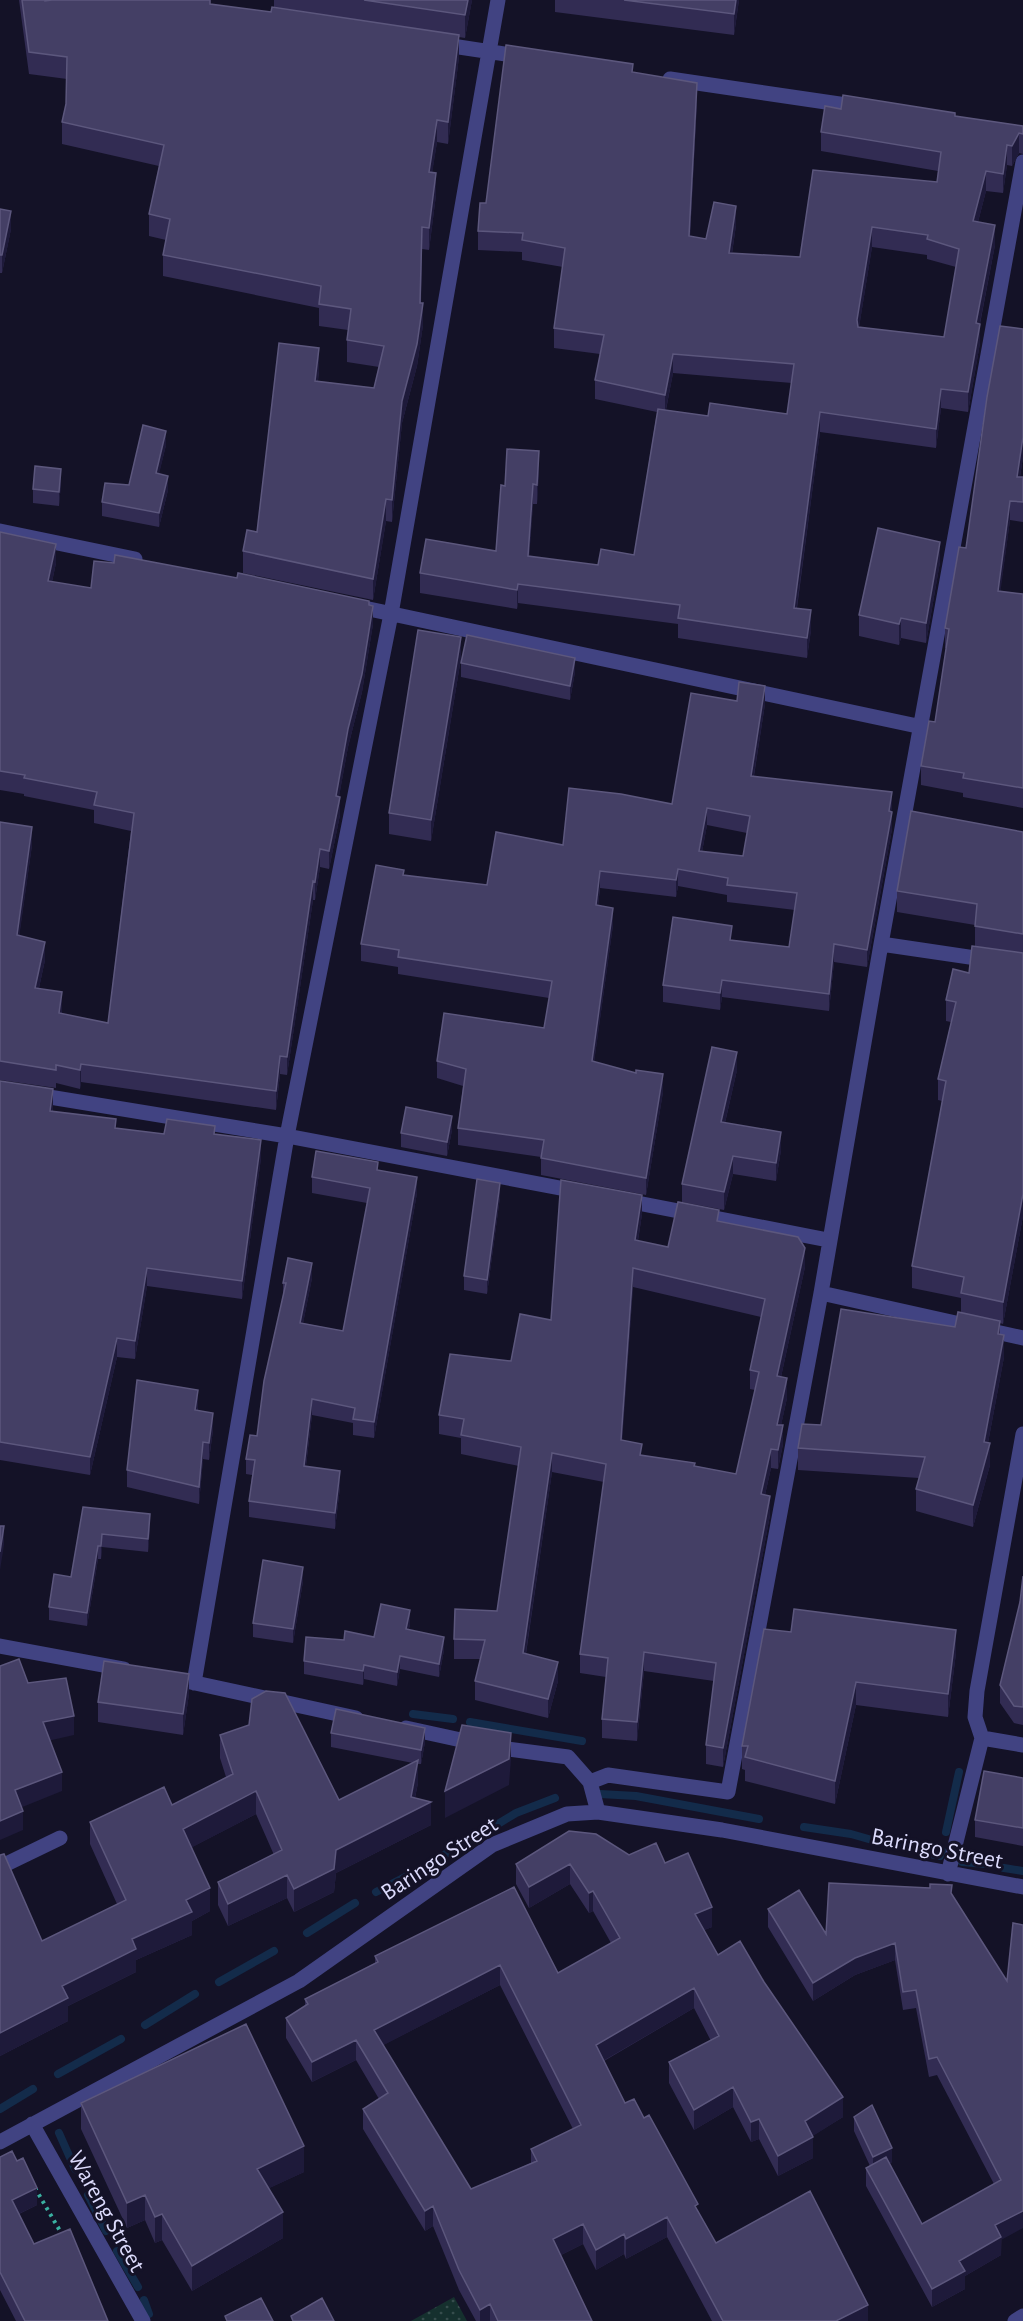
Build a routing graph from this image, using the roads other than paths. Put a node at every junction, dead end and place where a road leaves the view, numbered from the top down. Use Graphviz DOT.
graph roads {
  1 [pos="498,0"];
  2 [pos="422,41"];
  3 [pos="491,52"];
  4 [pos="538,59"];
  5 [pos="657,76"];
  6 [pos="881,110"];
  7 [pos="1023,162"];
  8 [pos="0,531"];
  9 [pos="149,562"];
  10 [pos="345,604"];
  11 [pos="391,614"];
  12 [pos="922,727"];
  13 [pos="880,944"];
  14 [pos="1023,965"];
  15 [pos="0,1089"];
  16 [pos="287,1136"];
  17 [pos="828,1240"];
  18 [pos="821,1293"];
  19 [pos="1023,1338"];
  20 [pos="1023,1434"];
  21 [pos="0,1646"];
  22 [pos="137,1672"];
  23 [pos="171,1678"];
  24 [pos="194,1683"];
  25 [pos="367,1720"];
  26 [pos="390,1725"];
  27 [pos="982,1738"];
  28 [pos="1023,1745"];
  29 [pos="590,1782"];
  30 [pos="598,1812"];
  31 [pos="60,1838"];
  32 [pos="0,1867"];
  33 [pos="948,1874"];
  34 [pos="1023,1887"];
  35 [pos="32,2124"];
  36 [pos="0,2142"];
  37 [pos="1023,2316"];
  38 [pos="143,2321"];
  39 [pos="1015,2321"];
  1 -- 3 [label="street"];
  2 -- 3 [label="street"];
  3 -- 4 [label="street"];
  3 -- 11 [label="street"];
  5 -- 6 [label="street"];
  7 -- 12 [label="street"];
  8 -- 9 [label="street"];
  10 -- 11 [label="street"];
  11 -- 12 [label="street"];
  11 -- 16 [label="street"];
  12 -- 13 [label="street"];
  13 -- 14 [label="street"];
  13 -- 17 [label="street"];
  15 -- 16 [label="street"];
  16 -- 17 [label="street"];
  16 -- 24 [label="street"];
  17 -- 18 [label="street"];
  18 -- 19 [label="street"];
  18 -- 29 [label="street"];
  20 -- 27 [label="street"];
  21 -- 22 [label="street"];
  23 -- 24 [label="street"];
  24 -- 25 [label="street"];
  26 -- 29 [label="street"];
  27 -- 28 [label="street"];
  27 -- 33 [label="street"];
  29 -- 30 [label="street"];
  30 -- 33 [label="street, Baringo Street"];
  30 -- 35 [label="street, Baringo Street"];
  31 -- 32 [label="street"];
  33 -- 34 [label="street, Baringo Street"];
  35 -- 36 [label="street, Baringo Street"];
  35 -- 38 [label="street, Wareng Street"];
  37 -- 39 [label="street"];
}
